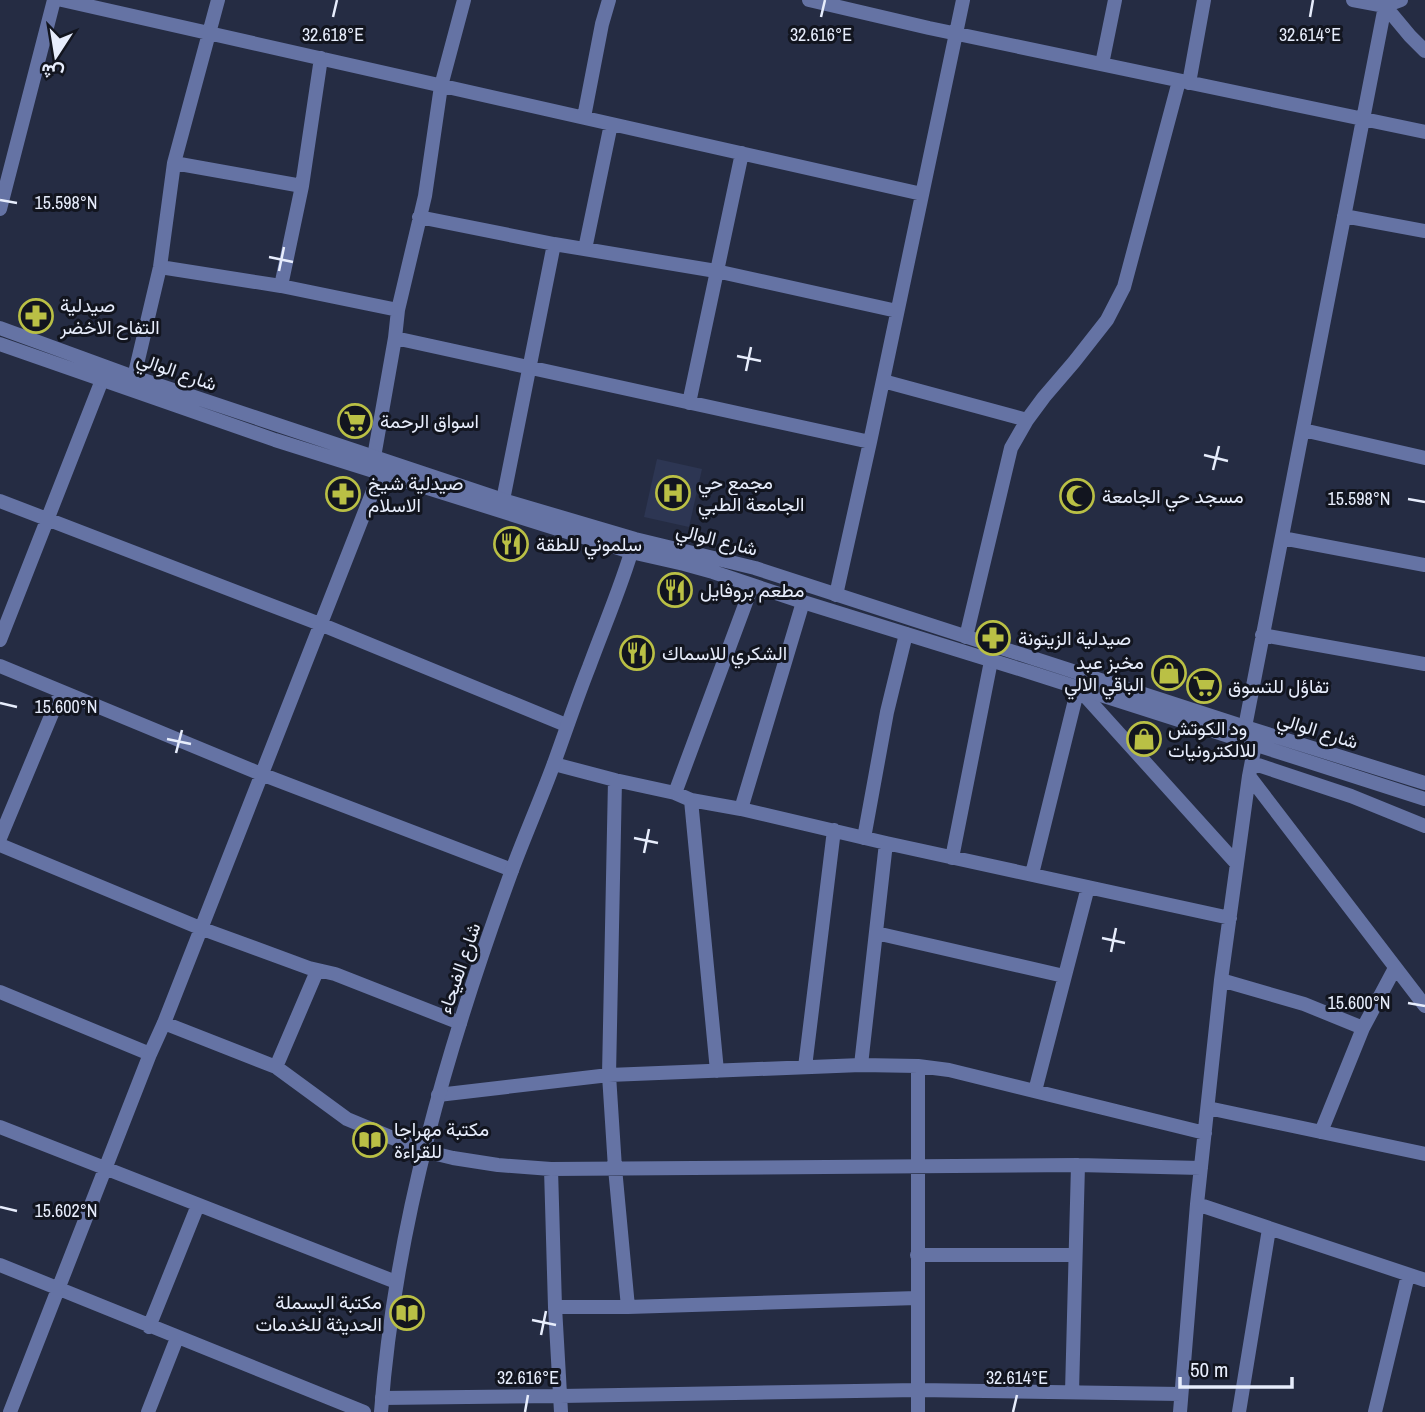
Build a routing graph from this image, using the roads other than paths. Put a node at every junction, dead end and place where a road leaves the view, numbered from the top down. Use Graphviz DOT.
graph roads {
  1 [pos="54,0"];
  2 [pos="62,0"];
  3 [pos="218,0"];
  4 [pos="464,0"];
  5 [pos="608,0"];
  6 [pos="809,0"];
  7 [pos="963,0"];
  8 [pos="1115,0"];
  9 [pos="1204,0"];
  10 [pos="1353,0"];
  11 [pos="1401,0"];
  12 [pos="1384,3"];
  13 [pos="208,33"];
  14 [pos="956,33"];
  15 [pos="1425,51"];
  16 [pos="321,58"];
  17 [pos="1102,64"];
  18 [pos="1184,82"];
  19 [pos="441,86"];
  20 [pos="584,117"];
  21 [pos="1363,120"];
  22 [pos="611,124"];
  23 [pos="1425,132"];
  24 [pos="742,153"];
  25 [pos="174,163"];
  26 [pos="302,186"];
  27 [pos="922,194"];
  28 [pos="0,209"];
  29 [pos="1344,216"];
  30 [pos="419,217"];
  31 [pos="1425,231"];
  32 [pos="554,244"];
  33 [pos="585,250"];
  34 [pos="160,267"];
  35 [pos="716,271"];
  36 [pos="281,286"];
  37 [pos="398,310"];
  38 [pos="897,311"];
  39 [pos="0,328"];
  40 [pos="395,338"];
  41 [pos="0,344"];
  42 [pos="530,369"];
  43 [pos="134,377"];
  44 [pos="102,380"];
  45 [pos="883,381"];
  46 [pos="689,403"];
  47 [pos="1027,420"];
  48 [pos="1303,430"];
  49 [pos="870,442"];
  50 [pos="374,457"];
  51 [pos="1425,458"];
  52 [pos="380,473"];
  53 [pos="503,500"];
  54 [pos="0,501"];
  55 [pos="47,519"];
  56 [pos="1282,538"];
  57 [pos="633,546"];
  58 [pos="1425,565"];
  59 [pos="752,586"];
  60 [pos="836,595"];
  61 [pos="803,602"];
  62 [pos="320,624"];
  63 [pos="906,634"];
  64 [pos="1262,635"];
  65 [pos="965,637"];
  66 [pos="0,640"];
  67 [pos="991,661"];
  68 [pos="1425,664"];
  69 [pos="0,666"];
  70 [pos="1078,688"];
  71 [pos="61,692"];
  72 [pos="566,725"];
  73 [pos="1245,727"];
  74 [pos="1255,745"];
  75 [pos="554,764"];
  76 [pos="1251,769"];
  77 [pos="261,774"];
  78 [pos="615,780"];
  79 [pos="1425,783"];
  80 [pos="675,793"];
  81 [pos="1425,799"];
  82 [pos="691,800"];
  83 [pos="741,809"];
  84 [pos="1425,826"];
  85 [pos="834,830"];
  86 [pos="0,838"];
  87 [pos="864,838"];
  88 [pos="886,843"];
  89 [pos="0,845"];
  90 [pos="952,858"];
  91 [pos="1237,863"];
  92 [pos="512,870"];
  93 [pos="1032,874"];
  94 [pos="1088,887"];
  95 [pos="1230,918"];
  96 [pos="200,928"];
  97 [pos="876,933"];
  98 [pos="1395,968"];
  99 [pos="317,971"];
  100 [pos="1065,976"];
  101 [pos="1222,980"];
  102 [pos="0,992"];
  103 [pos="1425,1006"];
  104 [pos="164,1023"];
  105 [pos="460,1023"];
  106 [pos="1363,1028"];
  107 [pos="150,1054"];
  108 [pos="861,1065"];
  109 [pos="918,1066"];
  110 [pos="276,1067"];
  111 [pos="805,1067"];
  112 [pos="717,1071"];
  113 [pos="610,1075"];
  114 [pos="1035,1091"];
  115 [pos="438,1095"];
  116 [pos="1208,1108"];
  117 [pos="0,1127"];
  118 [pos="1321,1132"];
  119 [pos="1205,1133"];
  120 [pos="424,1151"];
  121 [pos="1425,1154"];
  122 [pos="1078,1165"];
  123 [pos="917,1166"];
  124 [pos="106,1168"];
  125 [pos="615,1168"];
  126 [pos="1201,1168"];
  127 [pos="551,1169"];
  128 [pos="1197,1204"];
  129 [pos="198,1206"];
  130 [pos="1269,1229"];
  131 [pos="917,1255"];
  132 [pos="1075,1255"];
  133 [pos="0,1265"];
  134 [pos="1408,1275"];
  135 [pos="1425,1280"];
  136 [pos="396,1282"];
  137 [pos="58,1289"];
  138 [pos="917,1298"];
  139 [pos="555,1307"];
  140 [pos="628,1307"];
  141 [pos="149,1326"];
  142 [pos="177,1338"];
  143 [pos="918,1390"];
  144 [pos="1072,1392"];
  145 [pos="1181,1394"];
  146 [pos="561,1396"];
  147 [pos="382,1405"];
  148 [pos="10,1412"];
  149 [pos="148,1412"];
  150 [pos="364,1412"];
  151 [pos="561,1412"];
  152 [pos="918,1412"];
  153 [pos="1180,1412"];
  154 [pos="1239,1412"];
  155 [pos="1375,1412"];
  1 -- 28 [label="street"];
  2 -- 13 [label="street"];
  3 -- 13 [label="street"];
  4 -- 19 [label="street"];
  5 -- 20 [label="street"];
  6 -- 14 [label="street"];
  7 -- 14 [label="street"];
  8 -- 17 [label="street"];
  9 -- 18 [label="street"];
  10 -- 12 [label="street"];
  11 -- 12 [label="street"];
  12 -- 15 [label="street"];
  12 -- 21 [label="street"];
  13 -- 16 [label="street"];
  13 -- 25 [label="street"];
  14 -- 17 [label="street"];
  14 -- 27 [label="street"];
  16 -- 19 [label="street"];
  16 -- 26 [label="street"];
  17 -- 18 [label="street"];
  18 -- 21 [label="street"];
  18 -- 47 [label="street"];
  19 -- 20 [label="street"];
  19 -- 30 [label="street"];
  20 -- 22 [label="street"];
  21 -- 23 [label="street"];
  21 -- 29 [label="street"];
  22 -- 24 [label="street"];
  22 -- 33 [label="street"];
  24 -- 27 [label="street"];
  24 -- 35 [label="street"];
  25 -- 26 [label="street"];
  25 -- 34 [label="street"];
  26 -- 36 [label="street"];
  27 -- 38 [label="street"];
  29 -- 31 [label="street"];
  29 -- 48 [label="street"];
  30 -- 32 [label="street"];
  30 -- 37 [label="street"];
  32 -- 33 [label="street"];
  32 -- 42 [label="street"];
  33 -- 35 [label="street"];
  34 -- 36 [label="street"];
  34 -- 43 [label="street"];
  35 -- 38 [label="street"];
  35 -- 46 [label="street"];
  36 -- 37 [label="street"];
  37 -- 40 [label="street"];
  38 -- 45 [label="street"];
  39 -- 43 [label="street, شارع الوالي"];
  40 -- 42 [label="street"];
  40 -- 50 [label="street"];
  41 -- 44 [label="street, شارع الوالي"];
  42 -- 46 [label="street"];
  42 -- 53 [label="street"];
  43 -- 50 [label="street, شارع الوالي"];
  44 -- 52 [label="street, شارع الوالي"];
  44 -- 55 [label="street"];
  45 -- 47 [label="street"];
  45 -- 49 [label="street"];
  46 -- 49 [label="street"];
  47 -- 65 [label="street"];
  48 -- 51 [label="street"];
  48 -- 56 [label="street"];
  49 -- 60 [label="street"];
  50 -- 53 [label="street, شارع الوالي"];
  52 -- 57 [label="street, شارع الوالي"];
  52 -- 62 [label="street"];
  53 -- 57 [label="street, شارع الوالي"];
  54 -- 55 [label="street"];
  55 -- 62 [label="street"];
  55 -- 66 [label="street"];
  56 -- 58 [label="street"];
  56 -- 64 [label="street"];
  57 -- 59 [label="street, شارع الوالي"];
  57 -- 60 [label="street, شارع الوالي"];
  57 -- 72 [label="street, شارع الفيحاء"];
  59 -- 61 [label="street, شارع الوالي"];
  59 -- 80 [label="street"];
  60 -- 65 [label="street, شارع الوالي"];
  61 -- 63 [label="street, شارع الوالي"];
  61 -- 83 [label="street"];
  62 -- 72 [label="street"];
  62 -- 77 [label="street"];
  63 -- 67 [label="street, شارع الوالي"];
  63 -- 87 [label="street"];
  64 -- 68 [label="street"];
  64 -- 73 [label="street"];
  65 -- 73 [label="street, شارع الوالي"];
  67 -- 70 [label="street, شارع الوالي"];
  67 -- 90 [label="street"];
  69 -- 71 [label="street"];
  70 -- 74 [label="street, شارع الوالي"];
  70 -- 91 [label="street"];
  70 -- 93 [label="street"];
  71 -- 77 [label="street"];
  71 -- 86 [label="street"];
  72 -- 75 [label="street, شارع الفيحاء"];
  73 -- 79 [label="street, شارع الوالي"];
  74 -- 76 [label="street"];
  74 -- 81 [label="street, شارع الوالي"];
  75 -- 78 [label="street"];
  75 -- 92 [label="street, شارع الفيحاء"];
  76 -- 84 [label="street"];
  76 -- 91 [label="street"];
  76 -- 98 [label="street"];
  77 -- 92 [label="street"];
  77 -- 96 [label="street"];
  78 -- 80 [label="street"];
  78 -- 113 [label="street"];
  80 -- 82 [label="street"];
  82 -- 83 [label="street"];
  82 -- 112 [label="street"];
  83 -- 85 [label="street"];
  85 -- 87 [label="street"];
  85 -- 111 [label="street"];
  87 -- 88 [label="street"];
  88 -- 90 [label="street"];
  88 -- 97 [label="street"];
  89 -- 96 [label="street"];
  90 -- 93 [label="street"];
  91 -- 95 [label="street"];
  92 -- 105 [label="street, شارع الفيحاء"];
  93 -- 94 [label="street"];
  94 -- 95 [label="street"];
  94 -- 100 [label="street"];
  95 -- 101 [label="street"];
  96 -- 99 [label="street"];
  96 -- 104 [label="street"];
  97 -- 100 [label="street"];
  97 -- 108 [label="street"];
  98 -- 103 [label="street"];
  98 -- 106 [label="street"];
  99 -- 105 [label="street"];
  99 -- 110 [label="street"];
  100 -- 114 [label="street"];
  101 -- 106 [label="street"];
  101 -- 116 [label="street"];
  102 -- 107 [label="street"];
  104 -- 107 [label="street"];
  104 -- 110 [label="street"];
  105 -- 115 [label="street, شارع الفيحاء"];
  106 -- 118 [label="street"];
  107 -- 124 [label="street"];
  108 -- 109 [label="street"];
  108 -- 111 [label="street"];
  109 -- 114 [label="street"];
  109 -- 123 [label="street"];
  110 -- 120 [label="street"];
  111 -- 112 [label="street"];
  112 -- 113 [label="street"];
  113 -- 115 [label="street"];
  113 -- 125 [label="street"];
  114 -- 119 [label="street"];
  115 -- 120 [label="street, شارع الفيحاء"];
  116 -- 118 [label="street"];
  116 -- 119 [label="street"];
  117 -- 124 [label="street"];
  118 -- 121 [label="street"];
  119 -- 126 [label="street"];
  120 -- 127 [label="street"];
  120 -- 136 [label="street, شارع الفيحاء"];
  122 -- 123 [label="street"];
  122 -- 126 [label="street"];
  122 -- 132 [label="street"];
  123 -- 125 [label="street"];
  123 -- 131 [label="street"];
  124 -- 129 [label="street"];
  124 -- 137 [label="street"];
  125 -- 127 [label="street"];
  125 -- 140 [label="street"];
  126 -- 128 [label="street"];
  127 -- 139 [label="street"];
  128 -- 130 [label="street"];
  128 -- 145 [label="street"];
  129 -- 136 [label="street"];
  129 -- 141 [label="street"];
  130 -- 134 [label="street"];
  130 -- 154 [label="street"];
  131 -- 132 [label="street"];
  131 -- 138 [label="street"];
  132 -- 144 [label="street"];
  133 -- 137 [label="street"];
  134 -- 135 [label="street"];
  134 -- 155 [label="street"];
  136 -- 147 [label="street, شارع الفيحاء"];
  137 -- 141 [label="street"];
  137 -- 148 [label="street"];
  138 -- 140 [label="street"];
  138 -- 143 [label="street"];
  139 -- 140 [label="street"];
  139 -- 146 [label="street"];
  141 -- 142 [label="street"];
  142 -- 149 [label="street"];
  142 -- 150 [label="street"];
  143 -- 144 [label="street"];
  143 -- 146 [label="street"];
  143 -- 152 [label="street"];
  144 -- 145 [label="street"];
  145 -- 153 [label="street"];
  146 -- 147 [label="street"];
  146 -- 151 [label="street"];
}
